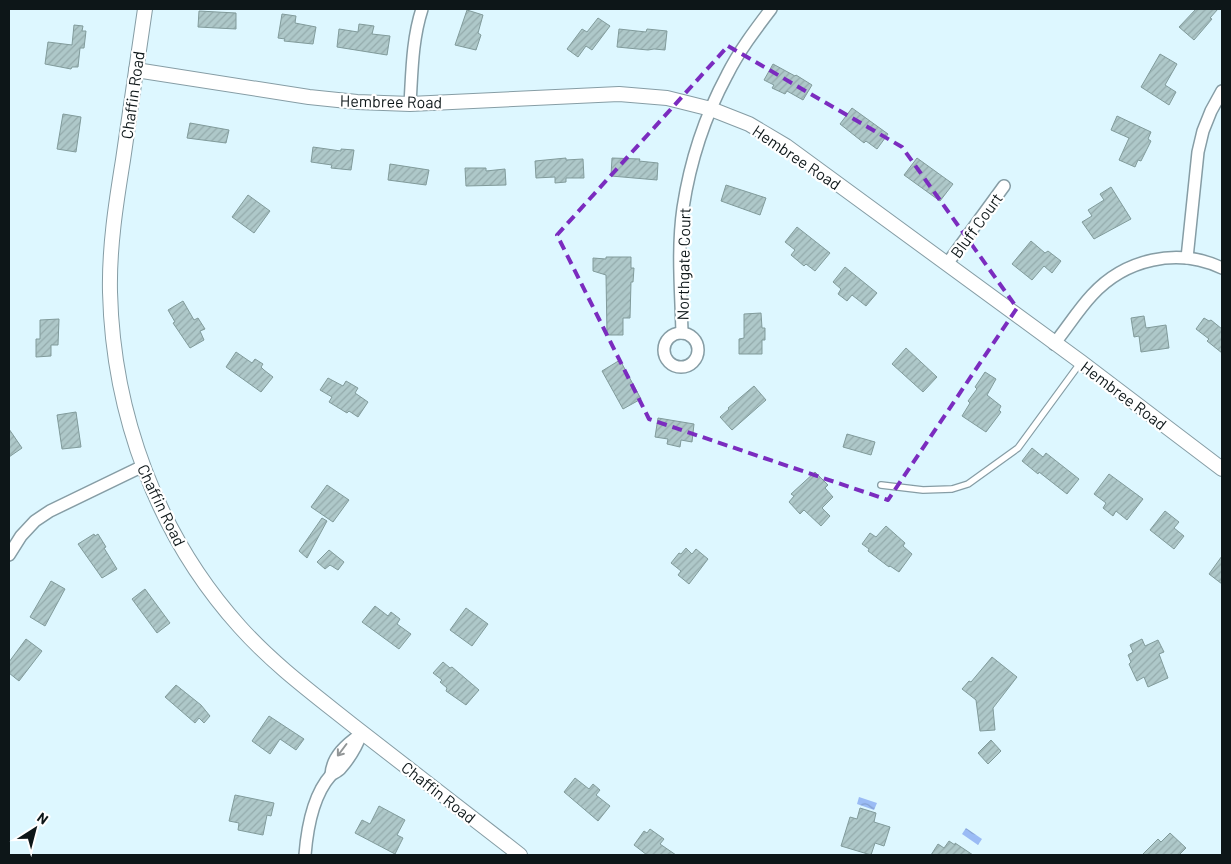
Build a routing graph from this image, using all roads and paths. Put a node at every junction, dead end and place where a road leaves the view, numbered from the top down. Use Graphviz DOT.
graph roads {
  1 [pos="145,9"];
  2 [pos="422,9"];
  3 [pos="771,9"];
  4 [pos="136,70"];
  5 [pos="1222,91"];
  6 [pos="410,104"];
  7 [pos="711,109"];
  8 [pos="1004,186"];
  9 [pos="1187,258"];
  10 [pos="947,264"];
  11 [pos="1222,268"];
  12 [pos="682,333"];
  13 [pos="1054,344"];
  14 [pos="1081,362"];
  15 [pos="142,466"];
  16 [pos="1222,468"];
  17 [pos="881,485"];
  18 [pos="9,555"];
  19 [pos="362,732"];
  20 [pos="305,855"];
  21 [pos="520,855"];
  1 -- 4 [label="street, Chaffin Road"];
  2 -- 6 [label="street"];
  3 -- 7 [label="street, Northgate Court"];
  4 -- 6 [label="street, Hembree Road"];
  4 -- 15 [label="street, Chaffin Road"];
  5 -- 9 [label="street"];
  6 -- 7 [label="street, Hembree Road"];
  7 -- 10 [label="street, Hembree Road"];
  7 -- 12 [label="street, Northgate Court"];
  8 -- 10 [label="street, Bluff Court"];
  9 -- 11 [label="street"];
  9 -- 13 [label="street"];
  10 -- 13 [label="street, Hembree Road"];
  13 -- 14 [label="street, Hembree Road"];
  14 -- 16 [label="street, Hembree Road"];
  14 -- 17 [label="lane"];
  15 -- 18 [label="street"];
  15 -- 19 [label="street, Chaffin Road"];
  19 -- 20 [label="street"];
  19 -- 21 [label="street, Chaffin Road"];
}
